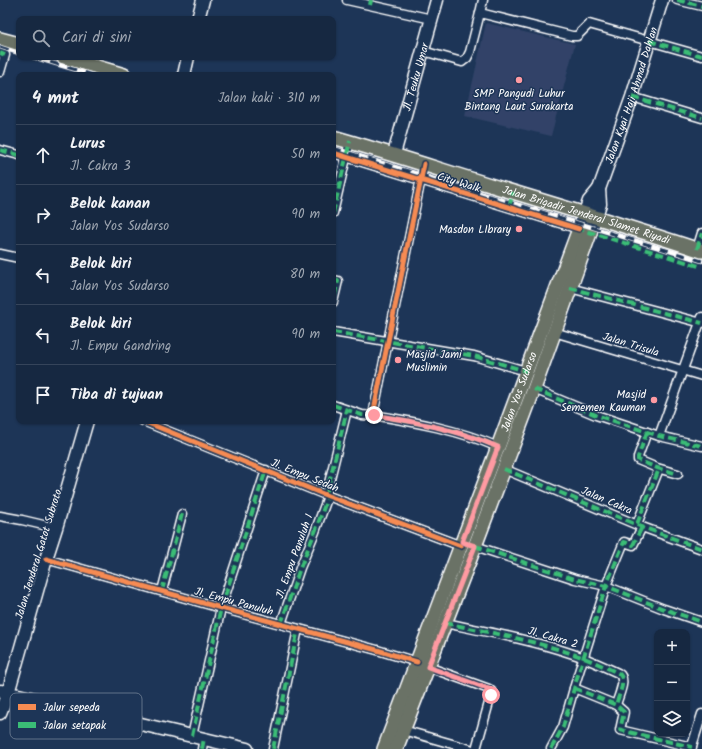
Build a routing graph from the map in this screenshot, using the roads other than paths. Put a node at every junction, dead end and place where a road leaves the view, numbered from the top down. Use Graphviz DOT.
graph roads {
  1 [pos="203,0"];
  2 [pos="347,0"];
  3 [pos="437,0"];
  4 [pos="483,0"];
  5 [pos="662,0"];
  6 [pos="677,0"];
  7 [pos="371,3"];
  8 [pos="702,6"];
  9 [pos="480,13"];
  10 [pos="199,16"];
  11 [pos="432,19"];
  12 [pos="0,39"];
  13 [pos="650,41"];
  14 [pos="16,43"];
  15 [pos="423,52"];
  16 [pos="2,54"];
  17 [pos="702,56"];
  18 [pos="72,60"];
  19 [pos="187,60"];
  20 [pos="0,72"];
  21 [pos="114,72"];
  22 [pos="185,72"];
  23 [pos="632,97"];
  24 [pos="702,118"];
  25 [pos="336,138"];
  26 [pos="350,142"];
  27 [pos="0,150"];
  28 [pos="16,154"];
  29 [pos="336,154"];
  30 [pos="394,154"];
  31 [pos="346,157"];
  32 [pos="424,164"];
  33 [pos="422,181"];
  34 [pos="513,192"];
  35 [pos="336,200"];
  36 [pos="509,207"];
  37 [pos="590,215"];
  38 [pos="584,231"];
  39 [pos="702,234"];
  40 [pos="700,250"];
  41 [pos="0,254"];
  42 [pos="16,257"];
  43 [pos="336,281"];
  44 [pos="570,288"];
  45 [pos="336,289"];
  46 [pos="701,321"];
  47 [pos="336,332"];
  48 [pos="554,332"];
  49 [pos="388,340"];
  50 [pos="526,371"];
  51 [pos="683,371"];
  52 [pos="702,376"];
  53 [pos="534,389"];
  54 [pos="336,406"];
  55 [pos="347,410"];
  56 [pos="374,415"];
  57 [pos="86,424"];
  58 [pos="151,424"];
  59 [pos="647,432"];
  60 [pos="659,436"];
  61 [pos="702,446"];
  62 [pos="498,447"];
  63 [pos="504,469"];
  64 [pos="659,469"];
  65 [pos="266,470"];
  66 [pos="678,474"];
  67 [pos="327,495"];
  68 [pos="182,514"];
  69 [pos="0,516"];
  70 [pos="639,526"];
  71 [pos="56,528"];
  72 [pos="461,544"];
  73 [pos="475,546"];
  74 [pos="702,549"];
  75 [pos="46,558"];
  76 [pos="606,586"];
  77 [pos="162,591"];
  78 [pos="221,608"];
  79 [pos="702,622"];
  80 [pos="445,623"];
  81 [pos="282,624"];
  82 [pos="298,629"];
  83 [pos="584,657"];
  84 [pos="422,664"];
  85 [pos="574,688"];
  86 [pos="4,692"];
  87 [pos="616,705"];
  88 [pos="0,713"];
  89 [pos="702,714"];
  90 [pos="142,727"];
  91 [pos="404,730"];
  92 [pos="199,741"];
  93 [pos="691,748"];
  94 [pos="247,749"];
  95 [pos="272,749"];
  96 [pos="384,749"];
  97 [pos="396,749"];
  98 [pos="470,749"];
  99 [pos="476,749"];
  100 [pos="551,749"];
  1 -- 10 [label="main road"];
  2 -- 7 [label="street"];
  3 -- 11 [label="main road, Jl. Teuku Umar"];
  4 -- 9 [label="street"];
  5 -- 13 [label="main road, Jalan Kyai Haji Ahmad Dahlan"];
  6 -- 8 [label="street"];
  7 -- 11 [label="street"];
  9 -- 13 [label="street"];
  9 -- 15 [label="street"];
  11 -- 15 [label="main road, Jl. Teuku Umar"];
  12 -- 14 [label="main road"];
  13 -- 17 [label="street"];
  13 -- 23 [label="main road, Jalan Kyai Haji Ahmad Dahlan"];
  15 -- 30 [label="main road, Jl. Teuku Umar"];
  16 -- 20 [label="street"];
  18 -- 21 [label="main road"];
  19 -- 22 [label="main road"];
  23 -- 24 [label="street"];
  23 -- 37 [label="main road, Jalan Kyai Haji Ahmad Dahlan"];
  25 -- 26 [label="main road, Jalan Brigadir Jenderal Slamet Riyadi"];
  26 -- 30 [label="main road, Jalan Brigadir Jenderal Slamet Riyadi"];
  26 -- 31 [label="street"];
  27 -- 28 [label="street"];
  29 -- 31 [label="street, City Walk"];
  30 -- 32 [label="main road, Jalan Brigadir Jenderal Slamet Riyadi"];
  31 -- 33 [label="street, City Walk"];
  31 -- 35 [label="street"];
  32 -- 33 [label="street"];
  32 -- 34 [label="main road, Jalan Brigadir Jenderal Slamet Riyadi"];
  33 -- 36 [label="street, City Walk"];
  33 -- 49 [label="street"];
  34 -- 36 [label="street"];
  34 -- 37 [label="main road, Jalan Brigadir Jenderal Slamet Riyadi"];
  36 -- 38 [label="street, City Walk"];
  37 -- 38 [label="main road, Jalan Yos Sudarso"];
  37 -- 40 [label="main road, Jalan Brigadir Jenderal Slamet Riyadi"];
  38 -- 44 [label="main road, Jalan Yos Sudarso"];
  38 -- 50 [label="main road, Jalan Yos Sudarso"];
  39 -- 40 [label="street"];
  41 -- 42 [label="street"];
  43 -- 45 [label="street"];
  44 -- 46 [label="street"];
  44 -- 48 [label="main road, Jalan Yos Sudarso"];
  46 -- 51 [label="street"];
  47 -- 49 [label="street"];
  48 -- 51 [label="street, Jalan Trisula"];
  48 -- 53 [label="main road, Jalan Yos Sudarso"];
  49 -- 50 [label="street"];
  49 -- 56 [label="street"];
  50 -- 62 [label="main road, Jalan Yos Sudarso"];
  51 -- 52 [label="street, Jalan Trisula"];
  51 -- 60 [label="street"];
  53 -- 59 [label="street"];
  53 -- 63 [label="main road, Jalan Yos Sudarso"];
  54 -- 55 [label="street"];
  55 -- 56 [label="street"];
  55 -- 67 [label="street, Jl. Empu Panuluh 1"];
  56 -- 62 [label="street"];
  57 -- 71 [label="main road, Jalan Jenderal Gatot Subroto"];
  58 -- 65 [label="street, Jl. Empu Sedah"];
  59 -- 60 [label="street"];
  59 -- 64 [label="street"];
  60 -- 61 [label="street"];
  62 -- 72 [label="main road, Jalan Yos Sudarso"];
  63 -- 70 [label="street, Jalan Cakra"];
  63 -- 73 [label="main road, Jalan Yos Sudarso"];
  64 -- 66 [label="street"];
  64 -- 70 [label="street"];
  65 -- 67 [label="street, Jl. Empu Sedah"];
  65 -- 78 [label="street"];
  67 -- 72 [label="street, Jl. Empu Sedah"];
  67 -- 81 [label="street, Jl. Empu Panuluh 1"];
  68 -- 77 [label="street"];
  69 -- 71 [label="street"];
  70 -- 74 [label="street, Jalan Cakra"];
  70 -- 76 [label="street"];
  71 -- 75 [label="main road, Jalan Jenderal Gatot Subroto"];
  72 -- 73 [label="main road"];
  72 -- 84 [label="main road, Jalan Yos Sudarso"];
  73 -- 76 [label="street"];
  73 -- 80 [label="main road, Jalan Yos Sudarso"];
  75 -- 77 [label="street, Jl. Empu Panuluh"];
  75 -- 86 [label="main road, Jalan Jenderal Gatot Subroto"];
  76 -- 79 [label="street"];
  76 -- 83 [label="street"];
  77 -- 78 [label="street, Jl. Empu Panuluh"];
  78 -- 81 [label="street, Jl. Empu Panuluh"];
  78 -- 92 [label="street"];
  80 -- 83 [label="street, Jl. Cakra 2"];
  80 -- 84 [label="main road, Jalan Yos Sudarso"];
  81 -- 82 [label="street, Jl. Empu Panuluh"];
  82 -- 84 [label="street, Jl. Empu Panuluh"];
  82 -- 95 [label="street"];
  83 -- 85 [label="street"];
  83 -- 87 [label="street, Jl. Cakra 2"];
  84 -- 91 [label="main road, Jalan Yos Sudarso"];
  84 -- 96 [label="main road, Jalan Yos Sudarso"];
  84 -- 99 [label="street, Jl. Empu Panuluh"];
  85 -- 87 [label="street"];
  85 -- 100 [label="street"];
  86 -- 88 [label="main road, Jalan Jenderal Gatot Subroto"];
  87 -- 93 [label="street"];
  89 -- 93 [label="street"];
  90 -- 92 [label="main road"];
  91 -- 97 [label="main road, Jalan Yos Sudarso"];
  91 -- 98 [label="street"];
  92 -- 94 [label="main road"];
}
